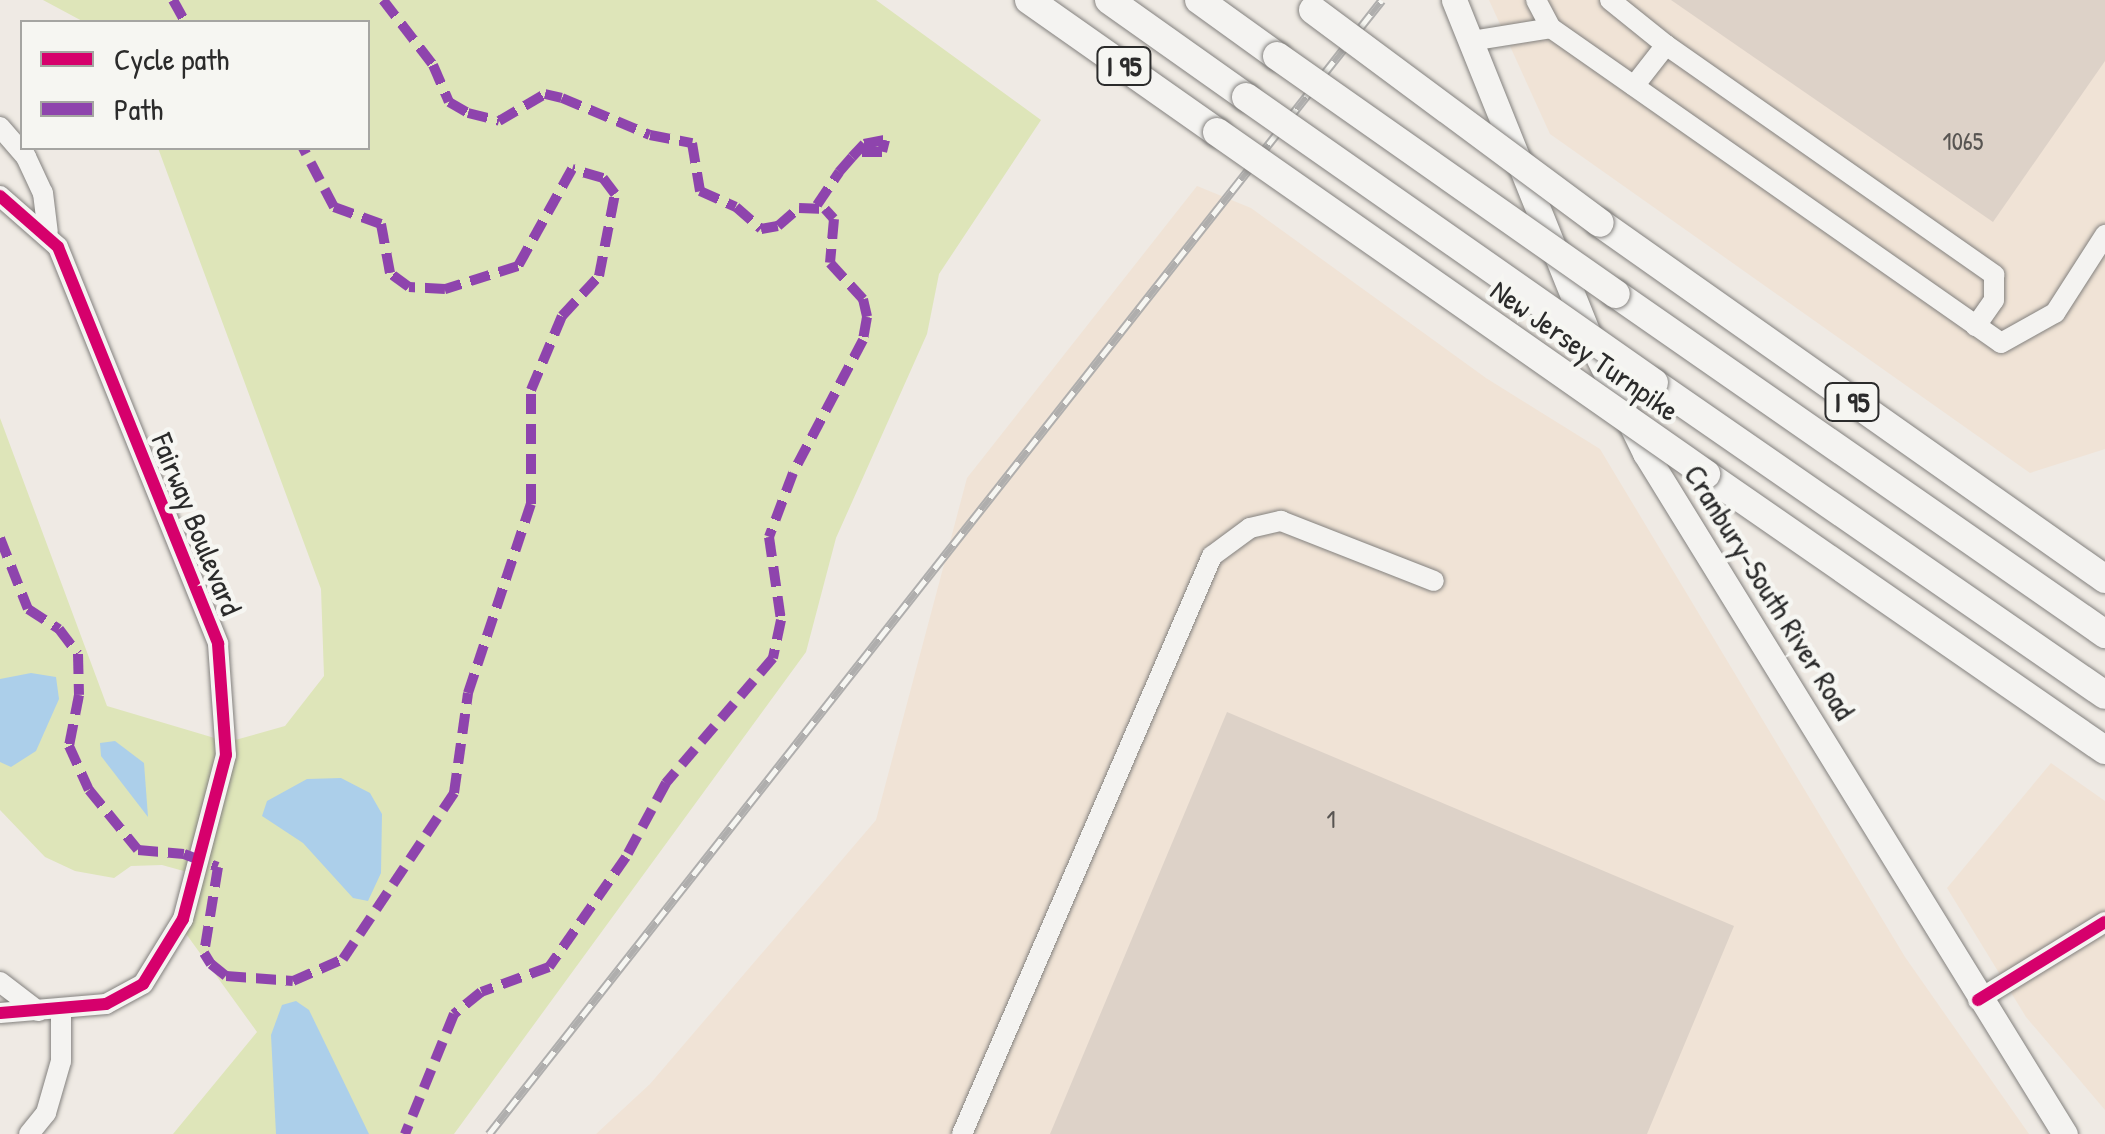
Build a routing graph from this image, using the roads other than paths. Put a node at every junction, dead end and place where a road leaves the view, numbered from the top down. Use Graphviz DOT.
graph roads {
  1 [pos="1030,0"];
  2 [pos="1109,0"];
  3 [pos="1199,0"];
  4 [pos="1454,0"];
  5 [pos="1536,0"];
  6 [pos="1610,0"];
  7 [pos="1307,5"];
  8 [pos="1551,28"];
  9 [pos="1471,41"];
  10 [pos="1666,45"];
  11 [pos="1634,86"];
  12 [pos="0,127"];
  13 [pos="0,196"];
  14 [pos="48,232"];
  15 [pos="2105,234"];
  16 [pos="1976,326"];
  17 [pos="2105,580"];
  18 [pos="1434,581"];
  19 [pos="2105,634"];
  20 [pos="2105,695"];
  21 [pos="2105,750"];
  22 [pos="2105,922"];
  23 [pos="0,982"];
  24 [pos="1978,1000"];
  25 [pos="38,1011"];
  26 [pos="0,1012"];
  27 [pos="61,1012"];
  28 [pos="29,1134"];
  29 [pos="962,1134"];
  30 [pos="2064,1134"];
  1 -- 21 [label="highway, New Jersey Turnpike / I 95, bridge"];
  2 -- 20 [label="highway, New Jersey Turnpike / I 95, bridge"];
  3 -- 19 [label="highway, I 95, bridge"];
  4 -- 9 [label="main road, Cranbury-South River Road"];
  5 -- 8 [label="street"];
  6 -- 10 [label="street"];
  7 -- 17 [label="highway, I 95, bridge"];
  8 -- 9 [label="street"];
  8 -- 11 [label="street"];
  9 -- 24 [label="main road, Cranbury-South River Road"];
  10 -- 11 [label="street"];
  10 -- 16 [label="street"];
  11 -- 16 [label="street"];
  12 -- 14 [label="street, Fairway Boulevard"];
  13 -- 14 [label="street"];
  14 -- 27 [label="street, Fairway Boulevard"];
  15 -- 16 [label="street"];
  18 -- 29 [label="street"];
  22 -- 24 [label="street"];
  23 -- 25 [label="street"];
  24 -- 30 [label="main road, Cranbury-South River Road"];
  25 -- 26 [label="street, Fairway Boulevard"];
  25 -- 27 [label="street, Fairway Boulevard"];
  27 -- 28 [label="street"];
}
